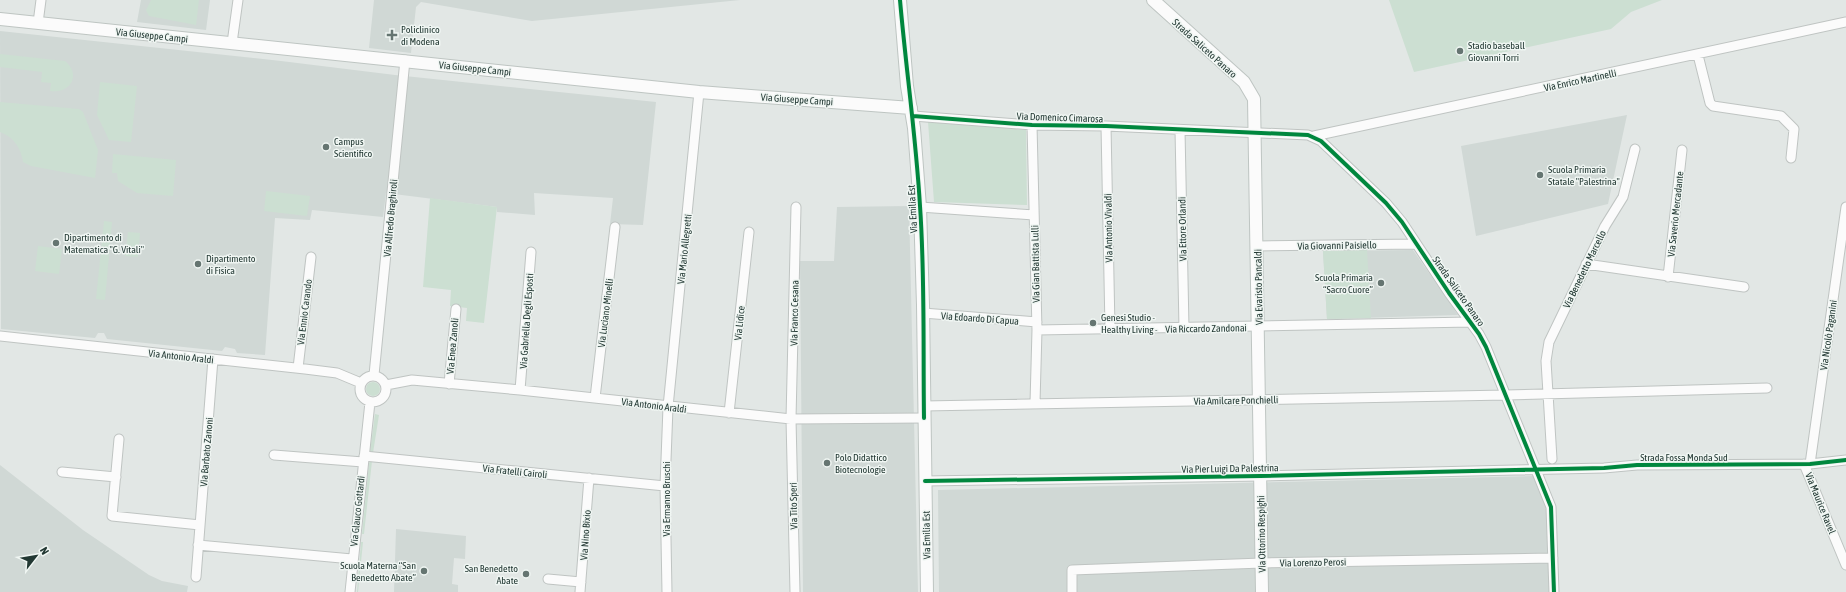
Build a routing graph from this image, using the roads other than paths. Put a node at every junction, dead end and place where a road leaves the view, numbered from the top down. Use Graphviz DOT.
graph roads {
  1 [pos="41,0"];
  2 [pos="238,0"];
  3 [pos="900,0"];
  4 [pos="1153,0"];
  5 [pos="0,19"];
  6 [pos="1846,22"];
  7 [pos="38,23"];
  8 [pos="232,43"];
  9 [pos="1698,55"];
  10 [pos="405,60"];
  11 [pos="699,92"];
  12 [pos="1254,99"];
  13 [pos="912,112"];
  14 [pos="1032,125"];
  15 [pos="1106,126"];
  16 [pos="1180,130"];
  17 [pos="1256,133"];
  18 [pos="1314,136"];
  19 [pos="1635,149"];
  20 [pos="1682,150"];
  21 [pos="1791,158"];
  22 [pos="796,207"];
  23 [pos="920,207"];
  24 [pos="1846,207"];
  25 [pos="1034,215"];
  26 [pos="615,227"];
  27 [pos="749,232"];
  28 [pos="1416,244"];
  29 [pos="1257,246"];
  30 [pos="531,252"];
  31 [pos="311,257"];
  32 [pos="1586,264"];
  33 [pos="1668,277"];
  34 [pos="1744,287"];
  35 [pos="456,309"];
  36 [pos="923,313"];
  37 [pos="1470,322"];
  38 [pos="1037,326"];
  39 [pos="1258,327"];
  40 [pos="1184,328"];
  41 [pos="1110,329"];
  42 [pos="0,336"];
  43 [pos="213,360"];
  44 [pos="298,368"];
  45 [pos="374,376"];
  46 [pos="361,384"];
  47 [pos="449,384"];
  48 [pos="386,385"];
  49 [pos="1767,388"];
  50 [pos="520,390"];
  51 [pos="1548,394"];
  52 [pos="1506,395"];
  53 [pos="595,398"];
  54 [pos="1259,399"];
  55 [pos="370,402"];
  56 [pos="1035,403"];
  57 [pos="924,406"];
  58 [pos="668,407"];
  59 [pos="729,413"];
  60 [pos="924,418"];
  61 [pos="791,419"];
  62 [pos="119,439"];
  63 [pos="274,455"];
  64 [pos="363,459"];
  65 [pos="1552,459"];
  66 [pos="1846,462"];
  67 [pos="1807,464"];
  68 [pos="1535,470"];
  69 [pos="62,472"];
  70 [pos="1260,476"];
  71 [pos="116,477"];
  72 [pos="589,478"];
  73 [pos="925,481"];
  74 [pos="665,486"];
  75 [pos="200,525"];
  76 [pos="198,544"];
  77 [pos="1553,558"];
  78 [pos="352,559"];
  79 [pos="1262,563"];
  80 [pos="1846,565"];
  81 [pos="196,577"];
  82 [pos="548,579"];
  83 [pos="581,582"];
  84 [pos="350,592"];
  85 [pos="580,592"];
  86 [pos="667,592"];
  87 [pos="795,592"];
  88 [pos="927,592"];
  89 [pos="1072,592"];
  90 [pos="1262,592"];
  91 [pos="1554,592"];
  1 -- 7 [label="street"];
  2 -- 8 [label="street"];
  3 -- 13 [label="street, Via Emilia Est"];
  4 -- 12 [label="street, Strada Saliceto Panaro"];
  5 -- 7 [label="street, Via Giuseppe Campi"];
  6 -- 9 [label="street, Via Enrico Martinelli"];
  7 -- 8 [label="street, Via Giuseppe Campi"];
  8 -- 10 [label="street, Via Giuseppe Campi"];
  9 -- 18 [label="street, Via Enrico Martinelli"];
  9 -- 21 [label="street"];
  10 -- 11 [label="street, Via Giuseppe Campi"];
  10 -- 45 [label="street, Via Alfredo Braghiroli"];
  11 -- 13 [label="street, Via Giuseppe Campi"];
  11 -- 58 [label="street, Via Mario Allegretti"];
  12 -- 17 [label="street, Via Evaristo Pancaldi"];
  13 -- 14 [label="street, Via Domenico Cimarosa"];
  13 -- 23 [label="street, Via Emilia Est"];
  14 -- 15 [label="street, Via Domenico Cimarosa"];
  14 -- 25 [label="street, Via Gian Battista Lulli"];
  15 -- 16 [label="street, Via Domenico Cimarosa"];
  15 -- 41 [label="street, Via Antonio Vivaldi"];
  16 -- 17 [label="street, Via Domenico Cimarosa"];
  16 -- 40 [label="street, Via Ettore Orlandi"];
  17 -- 18 [label="street"];
  17 -- 29 [label="street, Via Evaristo Pancaldi"];
  18 -- 28 [label="street, Strada Saliceto Panaro"];
  19 -- 32 [label="street, Via Benedetto Marcello"];
  20 -- 33 [label="street, Via Saverio Mercadante"];
  22 -- 61 [label="street, Via Franco Cesana"];
  23 -- 25 [label="street"];
  23 -- 36 [label="street, Via Emilia Est"];
  24 -- 67 [label="street, Via Nicolò Paganini"];
  25 -- 38 [label="street, Via Gian Battista Lulli"];
  26 -- 53 [label="street, Via Luciano Minelli"];
  27 -- 59 [label="street, Via Lidice"];
  28 -- 29 [label="street, Via Giovanni Paisiello"];
  28 -- 37 [label="street, Strada Saliceto Panaro"];
  29 -- 39 [label="street, Via Evaristo Pancaldi"];
  30 -- 50 [label="street, Via Gabriella Degli Esposti"];
  31 -- 44 [label="street, Via Ennio Carando"];
  32 -- 33 [label="street"];
  32 -- 51 [label="street, Via Benedetto Marcello"];
  33 -- 34 [label="street"];
  35 -- 47 [label="street, Via Enea Zanoli"];
  36 -- 38 [label="street, Via Edoardo Di Capua"];
  36 -- 57 [label="street, Via Emilia Est"];
  37 -- 39 [label="street, Via Riccardo Zandonai"];
  37 -- 52 [label="street, Strada Saliceto Panaro"];
  38 -- 41 [label="street, Via Riccardo Zandonai"];
  38 -- 56 [label="street, Via Gian Battista Lulli"];
  39 -- 40 [label="street, Via Riccardo Zandonai"];
  39 -- 54 [label="street, Via Evaristo Pancaldi"];
  40 -- 41 [label="street, Via Riccardo Zandonai"];
  42 -- 43 [label="street, Via Antonio Araldi"];
  43 -- 44 [label="street, Via Antonio Araldi"];
  43 -- 75 [label="street, Via Barbato Zanoni"];
  44 -- 46 [label="street, Via Antonio Araldi"];
  45 -- 46 [label="street"];
  45 -- 48 [label="street"];
  46 -- 55 [label="street"];
  47 -- 48 [label="street, Via Antonio Araldi"];
  47 -- 50 [label="street, Via Antonio Araldi"];
  48 -- 55 [label="street"];
  49 -- 51 [label="street"];
  50 -- 53 [label="street, Via Antonio Araldi"];
  51 -- 52 [label="street, Via Amilcare Ponchielli"];
  51 -- 65 [label="street, Via Benedetto Marcello"];
  52 -- 54 [label="street, Via Amilcare Ponchielli"];
  52 -- 68 [label="street, Strada Saliceto Panaro"];
  53 -- 58 [label="street, Via Antonio Araldi"];
  54 -- 56 [label="street, Via Amilcare Ponchielli"];
  54 -- 70 [label="street, Via Evaristo Pancaldi"];
  55 -- 64 [label="street, Via Glauco Gottardi"];
  56 -- 57 [label="street, Via Amilcare Ponchielli"];
  57 -- 60 [label="street, Via Emilia Est"];
  58 -- 59 [label="street, Via Antonio Araldi"];
  58 -- 74 [label="street, Via Ermanno Bruschi"];
  59 -- 61 [label="street, Via Antonio Araldi"];
  60 -- 61 [label="street, Via Antonio Araldi"];
  60 -- 73 [label="street, Via Emilia Est"];
  61 -- 87 [label="street, Via Tito Speri"];
  62 -- 71 [label="street"];
  63 -- 64 [label="street, Via Glauco Gottardi"];
  64 -- 72 [label="street, Via Fratelli Cairoli"];
  64 -- 78 [label="street, Via Glauco Gottardi"];
  66 -- 67 [label="street, Strada Fossa Monda Sud"];
  67 -- 68 [label="street, Strada Fossa Monda Sud"];
  67 -- 80 [label="street, Via Maurice Ravel"];
  68 -- 70 [label="street, Via Pier Luigi Da Palestrina"];
  68 -- 77 [label="street, Strada Saliceto Panaro"];
  69 -- 71 [label="street"];
  70 -- 73 [label="street, Via Pier Luigi Da Palestrina"];
  70 -- 79 [label="street, Via Ottorino Respighi"];
  71 -- 75 [label="street"];
  72 -- 74 [label="street, Via Fratelli Cairoli"];
  72 -- 83 [label="street, Via Nino Bixio"];
  73 -- 88 [label="street, Via Emilia Est"];
  74 -- 86 [label="street, Via Ermanno Bruschi"];
  75 -- 76 [label="street, Via Barbato Zanoni"];
  76 -- 78 [label="street, Via Glauco Gottardi"];
  76 -- 81 [label="street, Via Barbato Zanoni"];
  77 -- 79 [label="street, Via Lorenzo Perosi"];
  77 -- 91 [label="street, Strada Saliceto Panaro"];
  78 -- 84 [label="street, Via Glauco Gottardi"];
  79 -- 89 [label="street, Via Lorenzo Perosi"];
  79 -- 90 [label="street, Via Ottorino Respighi"];
  82 -- 83 [label="street"];
  83 -- 85 [label="street, Via Nino Bixio"];
}
